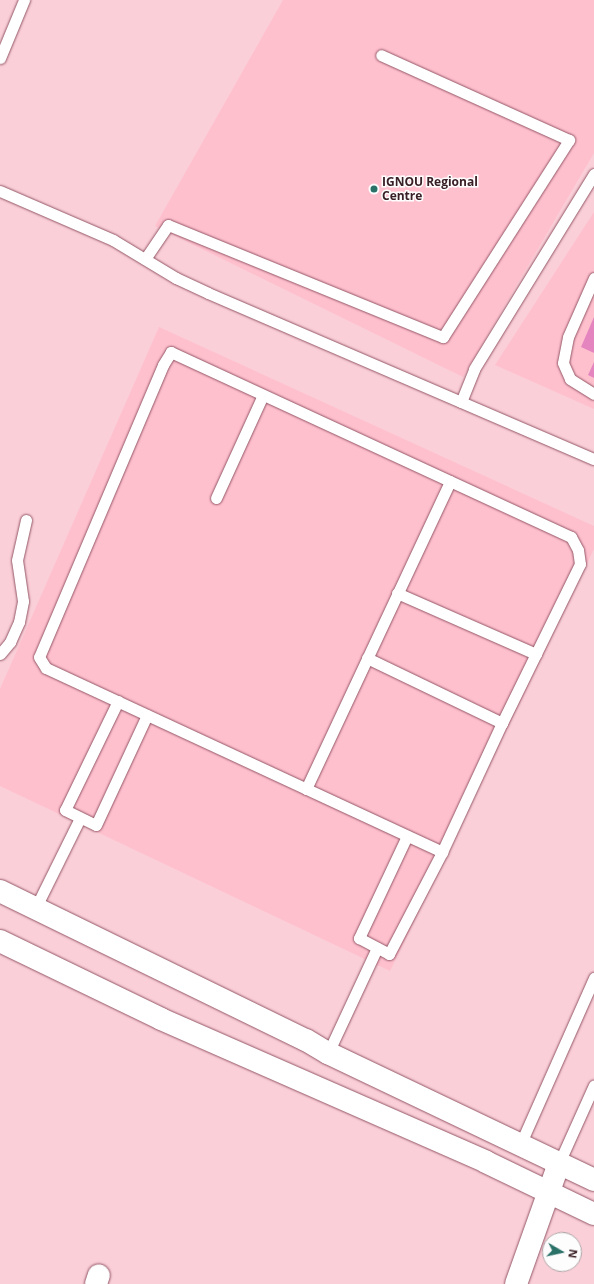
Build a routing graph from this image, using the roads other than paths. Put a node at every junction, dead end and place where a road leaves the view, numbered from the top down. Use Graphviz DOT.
graph roads {
  1 [pos="24,0"];
  2 [pos="381,54"];
  3 [pos="0,58"];
  4 [pos="594,174"];
  5 [pos="0,192"];
  6 [pos="145,259"];
  7 [pos="594,278"];
  8 [pos="594,394"];
  9 [pos="263,395"];
  10 [pos="461,402"];
  11 [pos="594,459"];
  12 [pos="450,481"];
  13 [pos="216,498"];
  14 [pos="26,520"];
  15 [pos="398,593"];
  16 [pos="0,654"];
  17 [pos="536,654"];
  18 [pos="367,658"];
  19 [pos="118,702"];
  20 [pos="146,715"];
  21 [pos="502,723"];
  22 [pos="306,789"];
  23 [pos="80,818"];
  24 [pos="407,836"];
  25 [pos="442,852"];
  26 [pos="0,891"];
  27 [pos="36,907"];
  28 [pos="0,941"];
  29 [pos="377,948"];
  30 [pos="594,978"];
  31 [pos="328,1053"];
  32 [pos="594,1084"];
  33 [pos="520,1145"];
  34 [pos="559,1163"];
  35 [pos="594,1180"];
  36 [pos="548,1192"];
  37 [pos="594,1214"];
  38 [pos="516,1284"];
  1 -- 3 [label="lane"];
  2 -- 6 [label="lane"];
  4 -- 10 [label="lane"];
  5 -- 6 [label="lane"];
  6 -- 10 [label="lane"];
  7 -- 8 [label="lane"];
  9 -- 12 [label="lane"];
  9 -- 13 [label="lane"];
  9 -- 19 [label="lane"];
  10 -- 11 [label="lane"];
  12 -- 15 [label="lane"];
  12 -- 17 [label="lane"];
  14 -- 16 [label="lane"];
  15 -- 17 [label="lane"];
  15 -- 18 [label="lane"];
  17 -- 21 [label="lane"];
  18 -- 21 [label="lane"];
  18 -- 22 [label="lane"];
  19 -- 20 [label="lane"];
  19 -- 23 [label="lane"];
  20 -- 22 [label="lane"];
  20 -- 23 [label="lane"];
  21 -- 25 [label="lane"];
  22 -- 24 [label="lane"];
  23 -- 27 [label="lane"];
  24 -- 25 [label="lane"];
  24 -- 29 [label="lane"];
  25 -- 29 [label="lane"];
  26 -- 27 [label="main road"];
  27 -- 31 [label="main road"];
  28 -- 36 [label="main road"];
  29 -- 31 [label="lane"];
  30 -- 33 [label="lane"];
  31 -- 33 [label="main road"];
  32 -- 34 [label="lane"];
  33 -- 34 [label="main road"];
  34 -- 35 [label="main road"];
  34 -- 36 [label="main road"];
  36 -- 37 [label="main road"];
  36 -- 38 [label="main road"];
}
